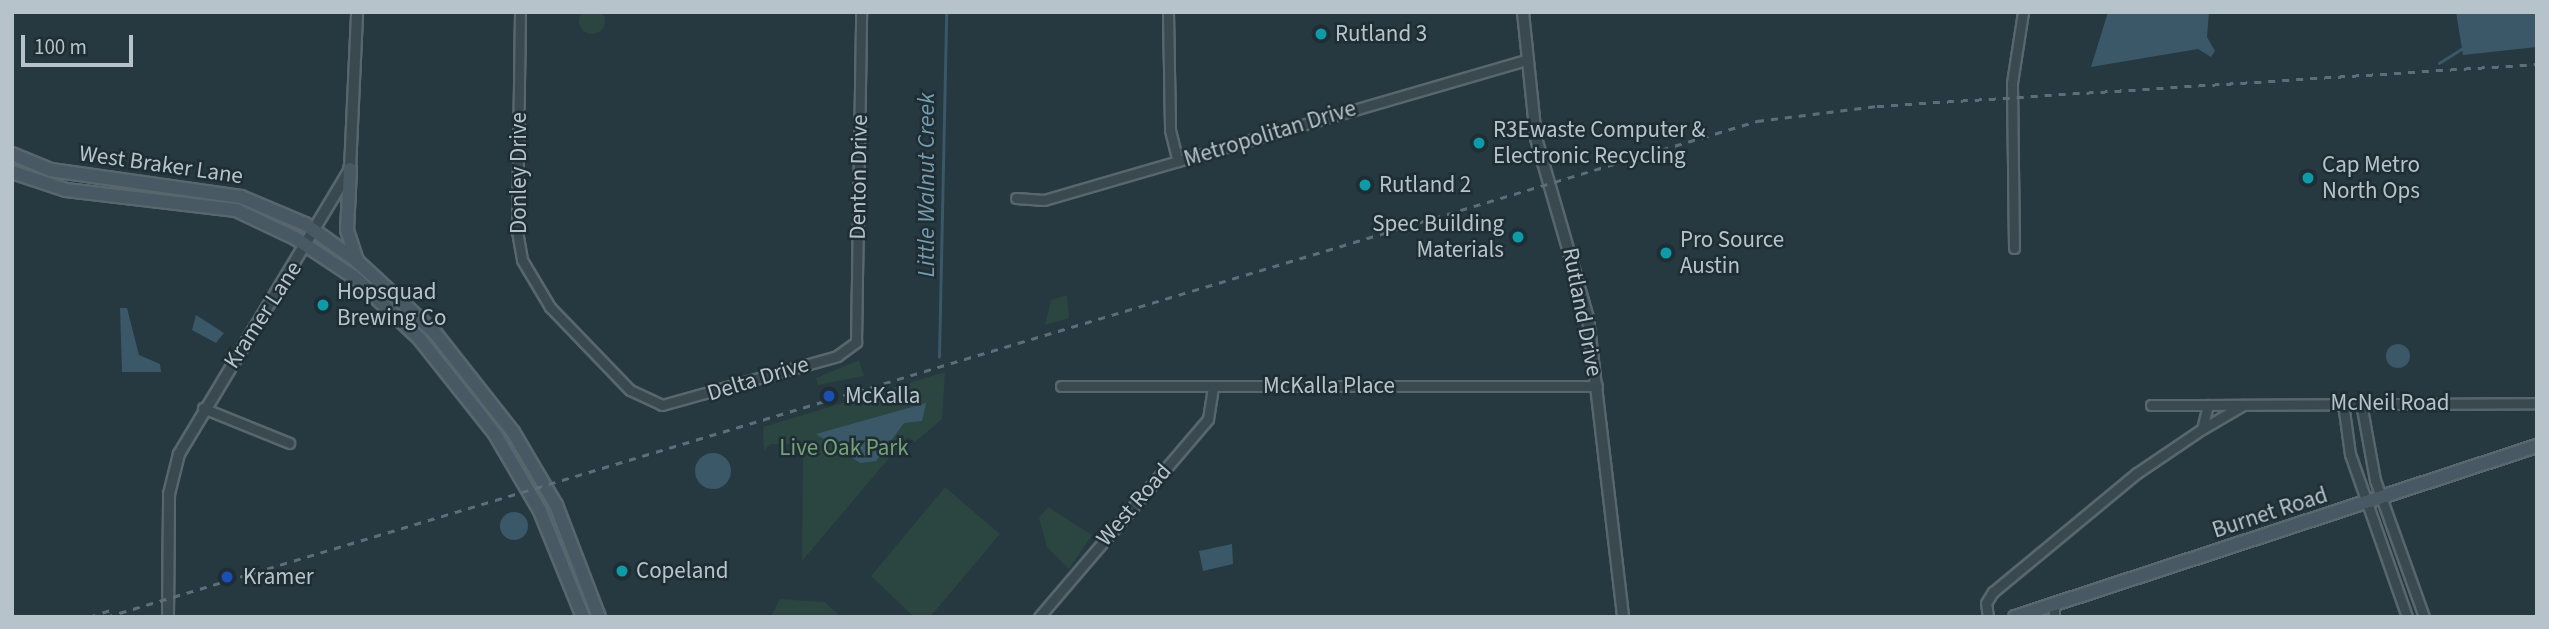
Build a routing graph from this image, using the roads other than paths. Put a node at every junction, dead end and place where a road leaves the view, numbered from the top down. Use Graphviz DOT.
graph roads {
  1 [pos="357,12"];
  2 [pos="520,12"];
  3 [pos="861,12"];
  4 [pos="1168,12"];
  5 [pos="1524,12"];
  6 [pos="2023,12"];
  7 [pos="1524,61"];
  8 [pos="12,154"];
  9 [pos="1178,161"];
  10 [pos="350,169"];
  11 [pos="12,172"];
  12 [pos="123,180"];
  13 [pos="123,197"];
  14 [pos="1016,198"];
  15 [pos="316,231"];
  16 [pos="308,245"];
  17 [pos="2014,248"];
  18 [pos="357,261"];
  19 [pos="856,342"];
  20 [pos="478,382"];
  21 [pos="1061,386"];
  22 [pos="1213,386"];
  23 [pos="1597,386"];
  24 [pos="466,392"];
  25 [pos="2537,402"];
  26 [pos="2343,403"];
  27 [pos="2361,403"];
  28 [pos="655,405"];
  29 [pos="2151,405"];
  30 [pos="2208,405"];
  31 [pos="2243,405"];
  32 [pos="203,408"];
  33 [pos="2202,429"];
  34 [pos="289,443"];
  35 [pos="2537,446"];
  36 [pos="2381,499"];
  37 [pos="2367,503"];
  38 [pos="2054,611"];
  39 [pos="168,617"];
  40 [pos="583,617"];
  41 [pos="599,617"];
  42 [pos="1039,617"];
  43 [pos="1623,617"];
  44 [pos="1988,617"];
  45 [pos="2015,617"];
  46 [pos="2407,617"];
  47 [pos="2424,617"];
  1 -- 10 [label="street, Kramer Lane"];
  2 -- 28 [label="street, Donley Drive"];
  3 -- 19 [label="street, Denton Drive"];
  4 -- 9 [label="street"];
  5 -- 7 [label="street, Rutland Drive"];
  6 -- 17 [label="street"];
  7 -- 9 [label="street, Metropolitan Drive"];
  7 -- 23 [label="street, Rutland Drive"];
  8 -- 12 [label="main road, West Braker Lane"];
  9 -- 14 [label="street, Metropolitan Drive"];
  10 -- 15 [label="street, Kramer Lane"];
  10 -- 18 [label="main road"];
  11 -- 13 [label="main road, West Braker Lane"];
  12 -- 13 [label="main road"];
  12 -- 15 [label="main road, West Braker Lane"];
  13 -- 16 [label="main road, West Braker Lane"];
  15 -- 16 [label="street, Kramer Lane"];
  15 -- 18 [label="main road, West Braker Lane"];
  16 -- 24 [label="main road, West Braker Lane"];
  16 -- 32 [label="street, Kramer Lane"];
  18 -- 20 [label="main road, West Braker Lane"];
  19 -- 28 [label="street, Delta Drive"];
  20 -- 24 [label="main road"];
  20 -- 41 [label="main road, West Braker Lane"];
  21 -- 22 [label="street, McKalla Place"];
  22 -- 23 [label="street, McKalla Place"];
  22 -- 42 [label="street, West Road"];
  23 -- 43 [label="street, Rutland Drive"];
  24 -- 40 [label="main road, West Braker Lane"];
  25 -- 27 [label="street, McNeil Road"];
  26 -- 27 [label="street, McNeil Road"];
  26 -- 31 [label="street, McNeil Road"];
  26 -- 37 [label="street"];
  27 -- 36 [label="street"];
  29 -- 30 [label="street, McNeil Road"];
  30 -- 31 [label="street, McNeil Road"];
  30 -- 33 [label="street"];
  31 -- 33 [label="street, McNeil Road"];
  32 -- 34 [label="street"];
  32 -- 39 [label="street, Kramer Lane"];
  33 -- 44 [label="street, McNeil Road"];
  35 -- 36 [label="main road, Burnet Road"];
  36 -- 37 [label="main road, Burnet Road"];
  36 -- 47 [label="street"];
  37 -- 38 [label="main road, Burnet Road"];
  37 -- 46 [label="street"];
  38 -- 45 [label="main road, Burnet Road"];
}
